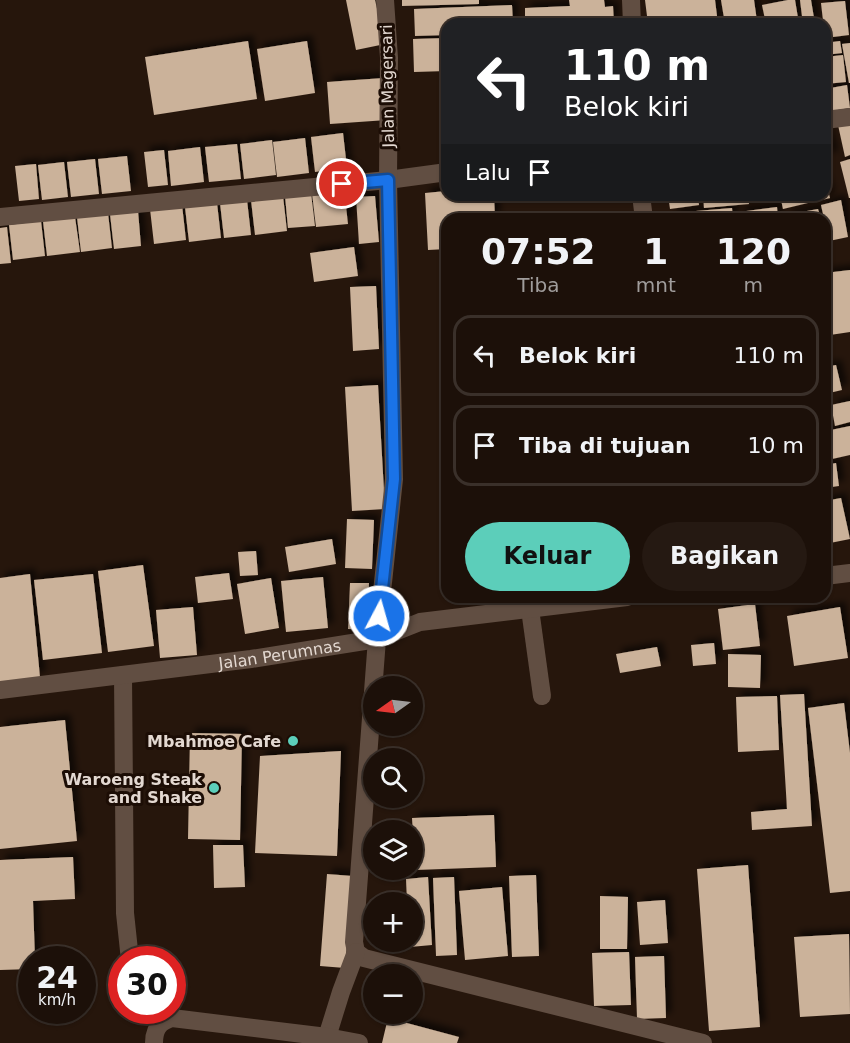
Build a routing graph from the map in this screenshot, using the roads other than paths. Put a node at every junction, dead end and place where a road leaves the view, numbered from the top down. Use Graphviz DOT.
graph roads {
  1 [pos="385,0"];
  2 [pos="631,0"];
  3 [pos="632,18"];
  4 [pos="850,117"];
  5 [pos="831,119"];
  6 [pos="441,173"];
  7 [pos="388,180"];
  8 [pos="0,217"];
  9 [pos="850,573"];
  10 [pos="831,575"];
  11 [pos="578,603"];
  12 [pos="530,609"];
  13 [pos="377,639"];
  14 [pos="123,675"];
  15 [pos="0,690"];
  16 [pos="542,696"];
  17 [pos="129,946"];
  18 [pos="356,952"];
  19 [pos="186,1020"];
  20 [pos="155,1024"];
  21 [pos="327,1037"];
  22 [pos="154,1043"];
  23 [pos="359,1043"];
  24 [pos="703,1043"];
  1 -- 7 [label="street, Jalan Magersari"];
  2 -- 3 [label="street"];
  4 -- 5 [label="street"];
  6 -- 7 [label="street"];
  7 -- 8 [label="street"];
  7 -- 13 [label="street, Jalan Magersari"];
  9 -- 10 [label="street"];
  11 -- 12 [label="street, Jalan Perumnas"];
  12 -- 13 [label="street, Jalan Perumnas"];
  12 -- 16 [label="street"];
  13 -- 14 [label="street, Jalan Perumnas"];
  13 -- 18 [label="street, Jalan Magersari"];
  14 -- 15 [label="street, Jalan Perumnas"];
  14 -- 17 [label="street"];
  18 -- 21 [label="street"];
  18 -- 24 [label="street"];
  19 -- 21 [label="street"];
  20 -- 22 [label="street"];
  21 -- 23 [label="street"];
}
